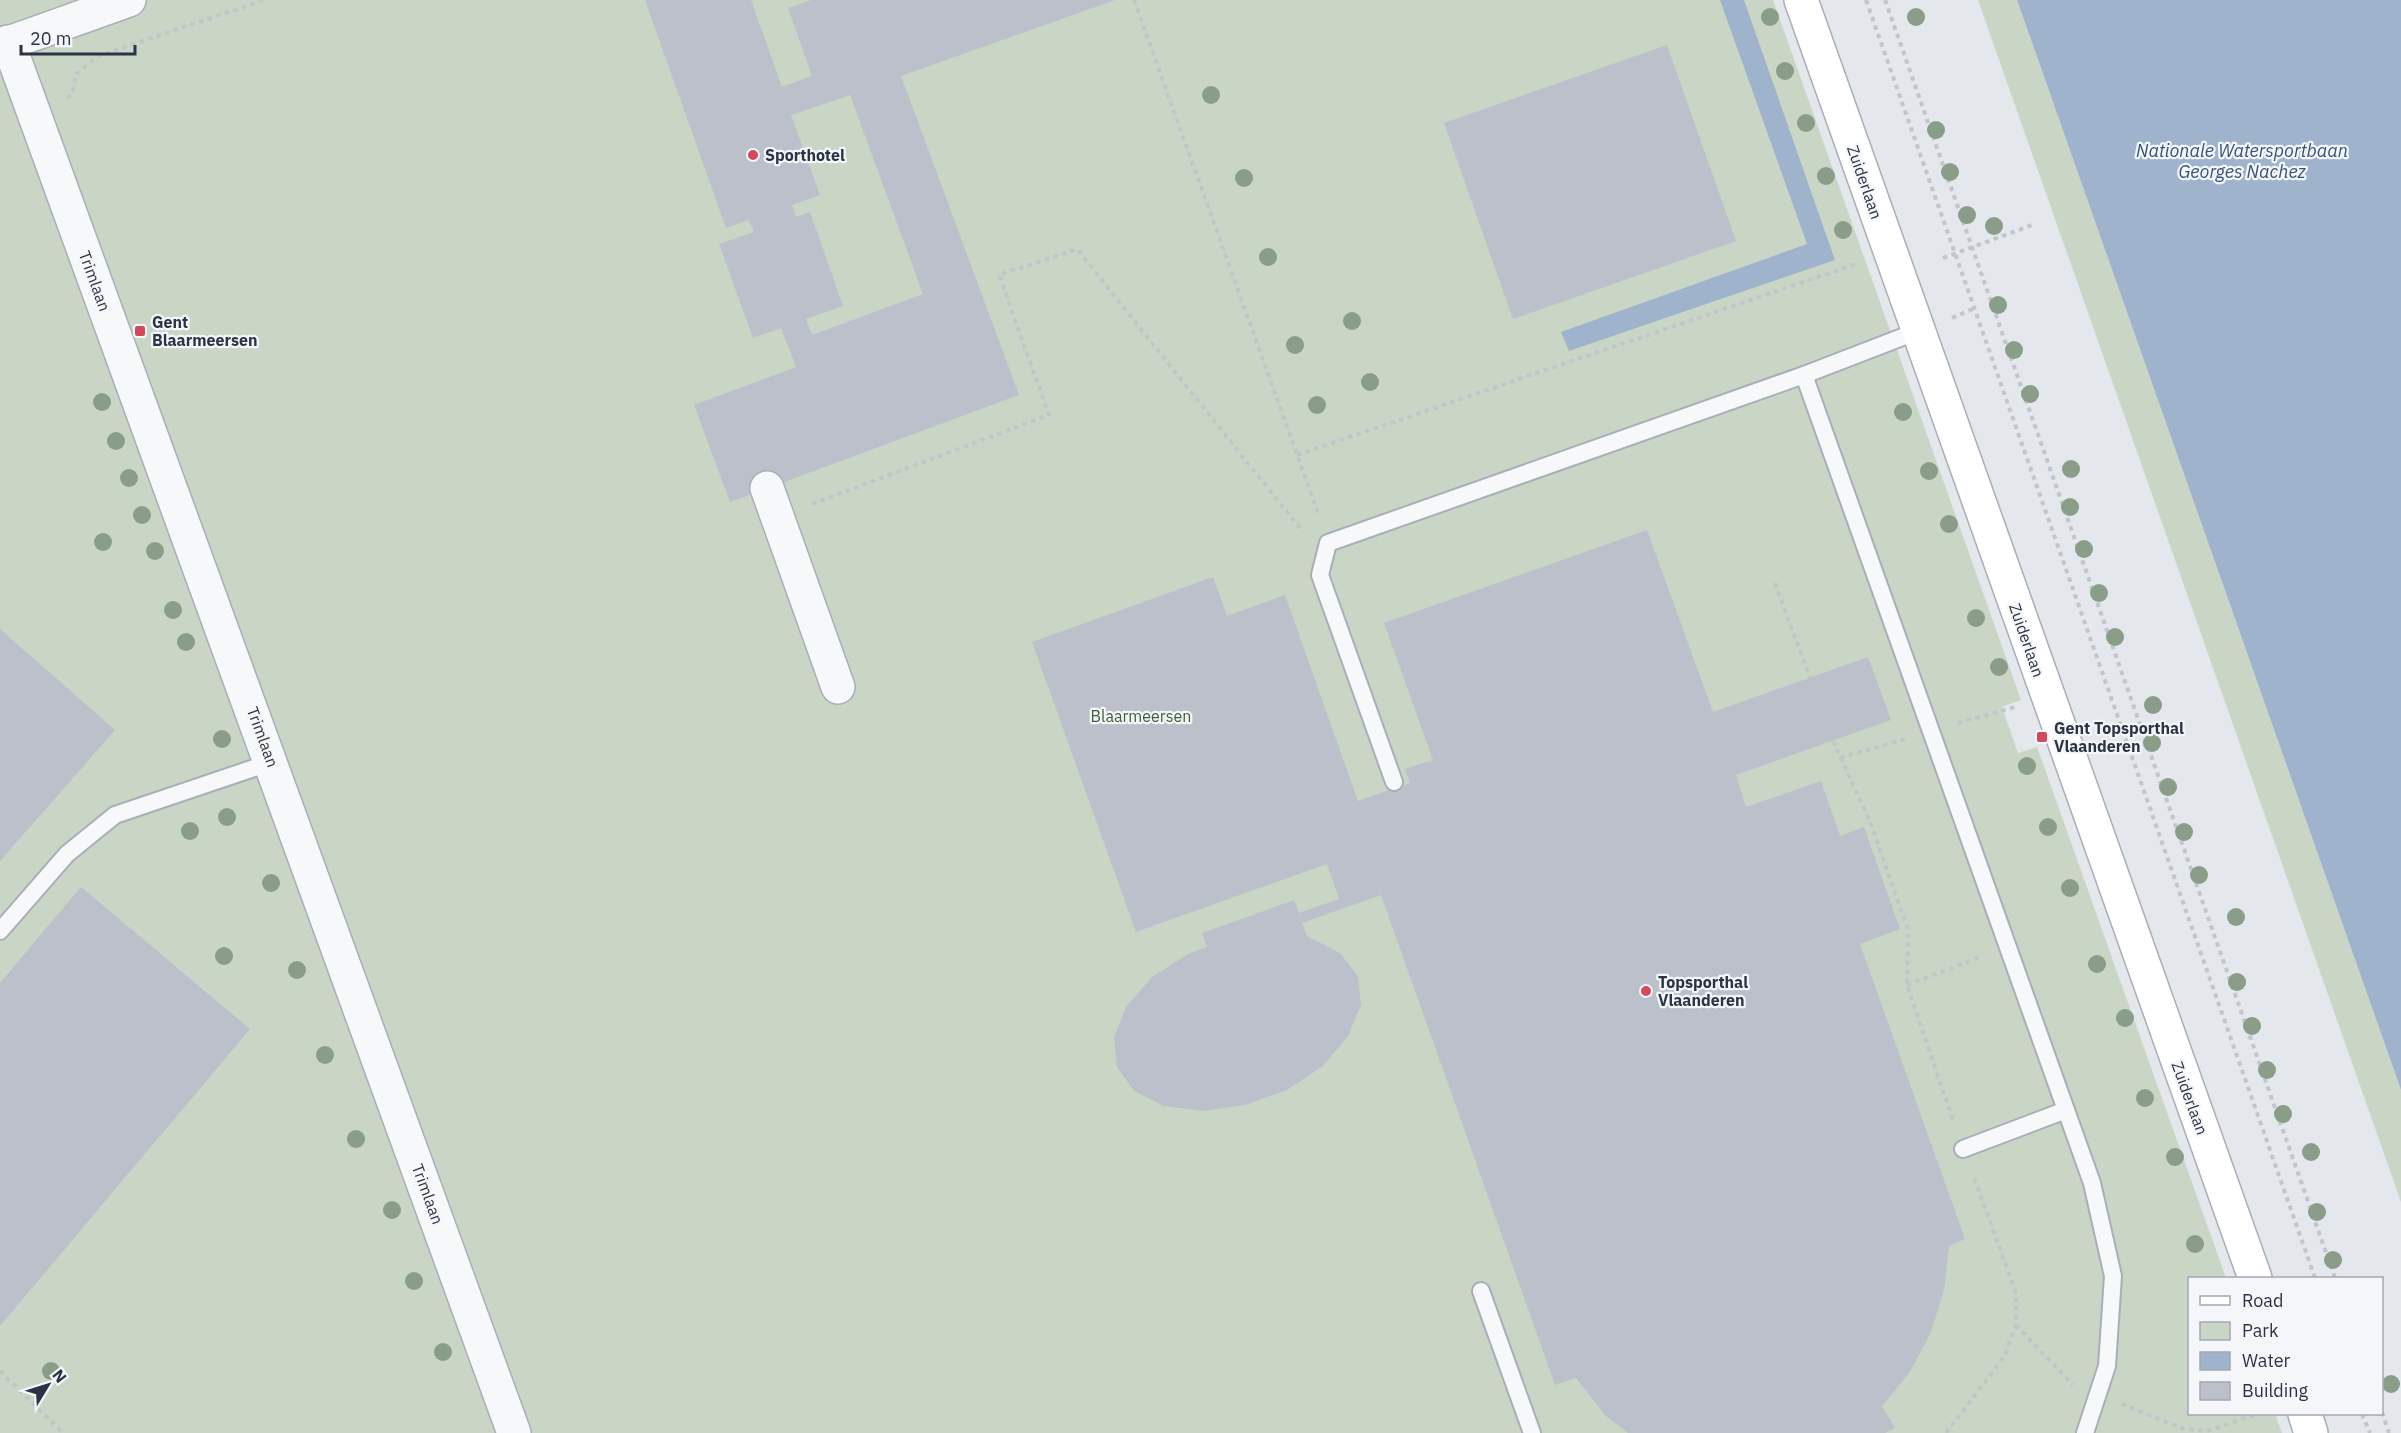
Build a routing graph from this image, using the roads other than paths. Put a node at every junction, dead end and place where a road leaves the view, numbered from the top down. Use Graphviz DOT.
graph roads {
  1 [pos="129,0"];
  2 [pos="1801,0"];
  3 [pos="4,44"];
  4 [pos="1918,331"];
  5 [pos="1804,375"];
  6 [pos="773,502"];
  7 [pos="838,687"];
  8 [pos="272,762"];
  9 [pos="1394,782"];
  10 [pos="0,931"];
  11 [pos="2066,1110"];
  12 [pos="1963,1149"];
  13 [pos="2255,1277"];
  14 [pos="1481,1291"];
  15 [pos="2306,1415"];
  16 [pos="514,1433"];
  17 [pos="1532,1433"];
  18 [pos="2085,1433"];
  19 [pos="2311,1433"];
  1 -- 3 [label="street"];
  2 -- 4 [label="street, Zuiderlaan"];
  3 -- 8 [label="street, Trimlaan"];
  4 -- 5 [label="lane"];
  4 -- 13 [label="street, Zuiderlaan"];
  5 -- 9 [label="lane"];
  5 -- 11 [label="lane"];
  6 -- 7 [label="street"];
  8 -- 10 [label="lane"];
  8 -- 16 [label="street, Trimlaan"];
  11 -- 12 [label="lane"];
  11 -- 18 [label="lane"];
  14 -- 17 [label="lane"];
  15 -- 19 [label="street"];
}
